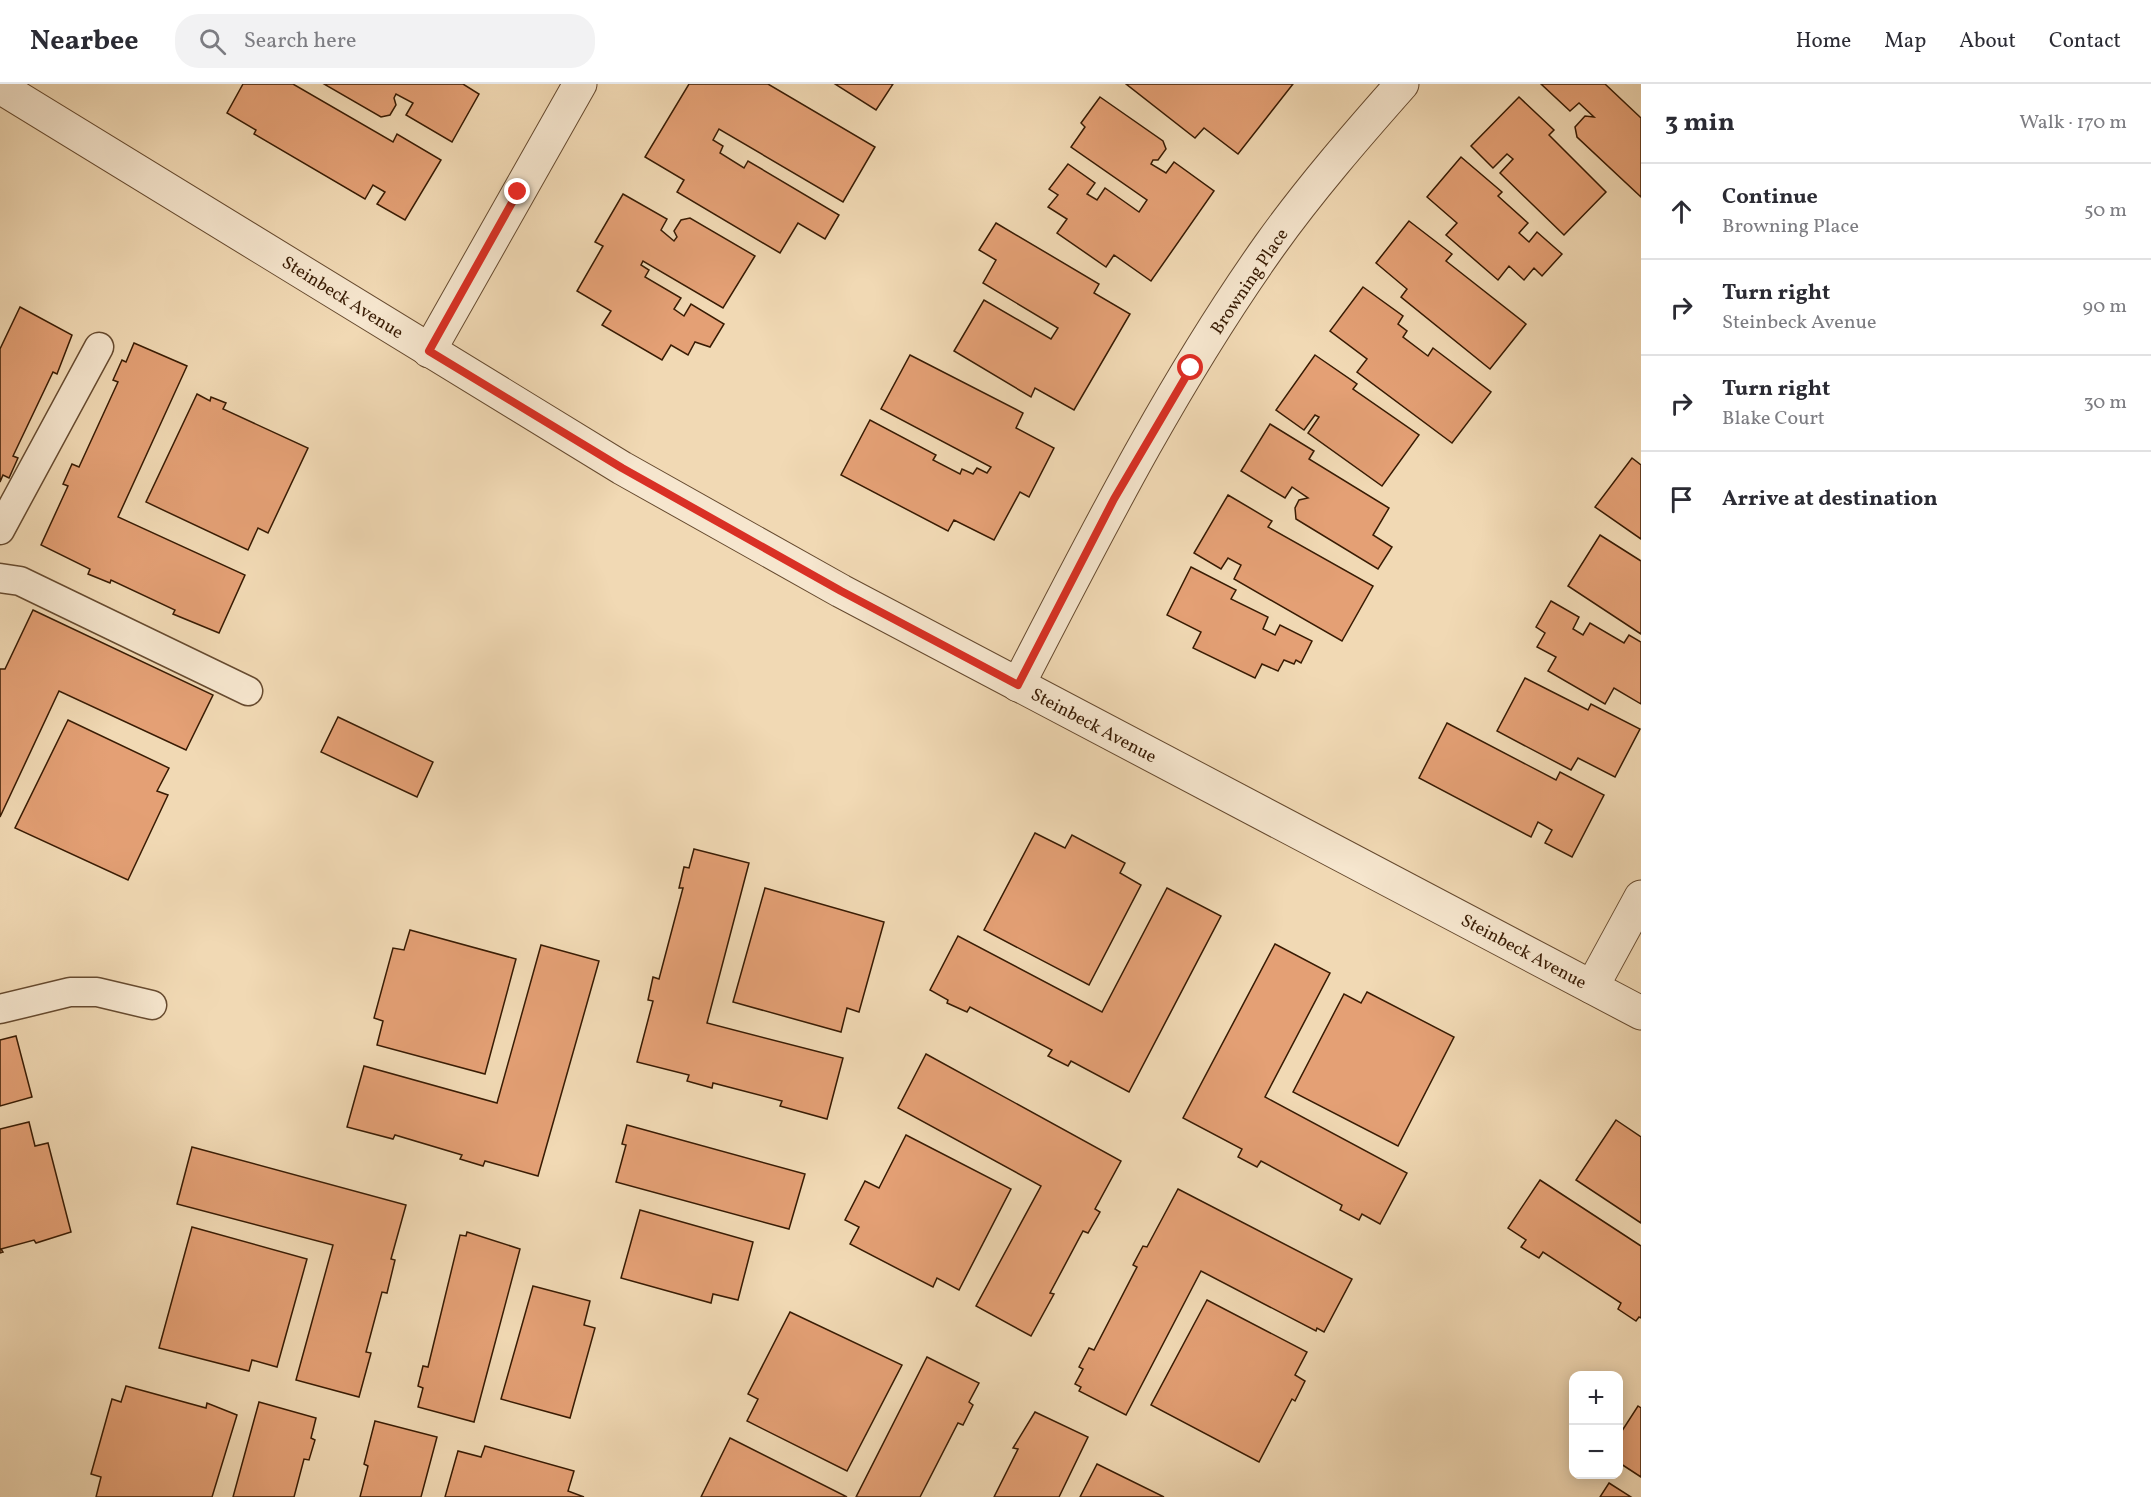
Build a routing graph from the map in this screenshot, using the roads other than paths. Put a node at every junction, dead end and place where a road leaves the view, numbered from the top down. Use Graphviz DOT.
graph roads {
  1 [pos="580,84"];
  2 [pos="1401,84"];
  3 [pos="0,87"];
  4 [pos="99,346"];
  5 [pos="429,351"];
  6 [pos="0,530"];
  7 [pos="0,578"];
  8 [pos="1018,685"];
  9 [pos="248,691"];
  10 [pos="1641,897"];
  11 [pos="1592,987"];
  12 [pos="152,1005"];
  13 [pos="0,1009"];
  14 [pos="1641,1013"];
  1 -- 5 [label="street"];
  2 -- 8 [label="street, Browning Place"];
  3 -- 5 [label="street, Steinbeck Avenue"];
  4 -- 6 [label="lane"];
  5 -- 8 [label="street, Steinbeck Avenue"];
  7 -- 9 [label="lane"];
  8 -- 11 [label="street, Steinbeck Avenue"];
  10 -- 11 [label="street"];
  11 -- 14 [label="street, Steinbeck Avenue"];
  12 -- 13 [label="lane"];
}
